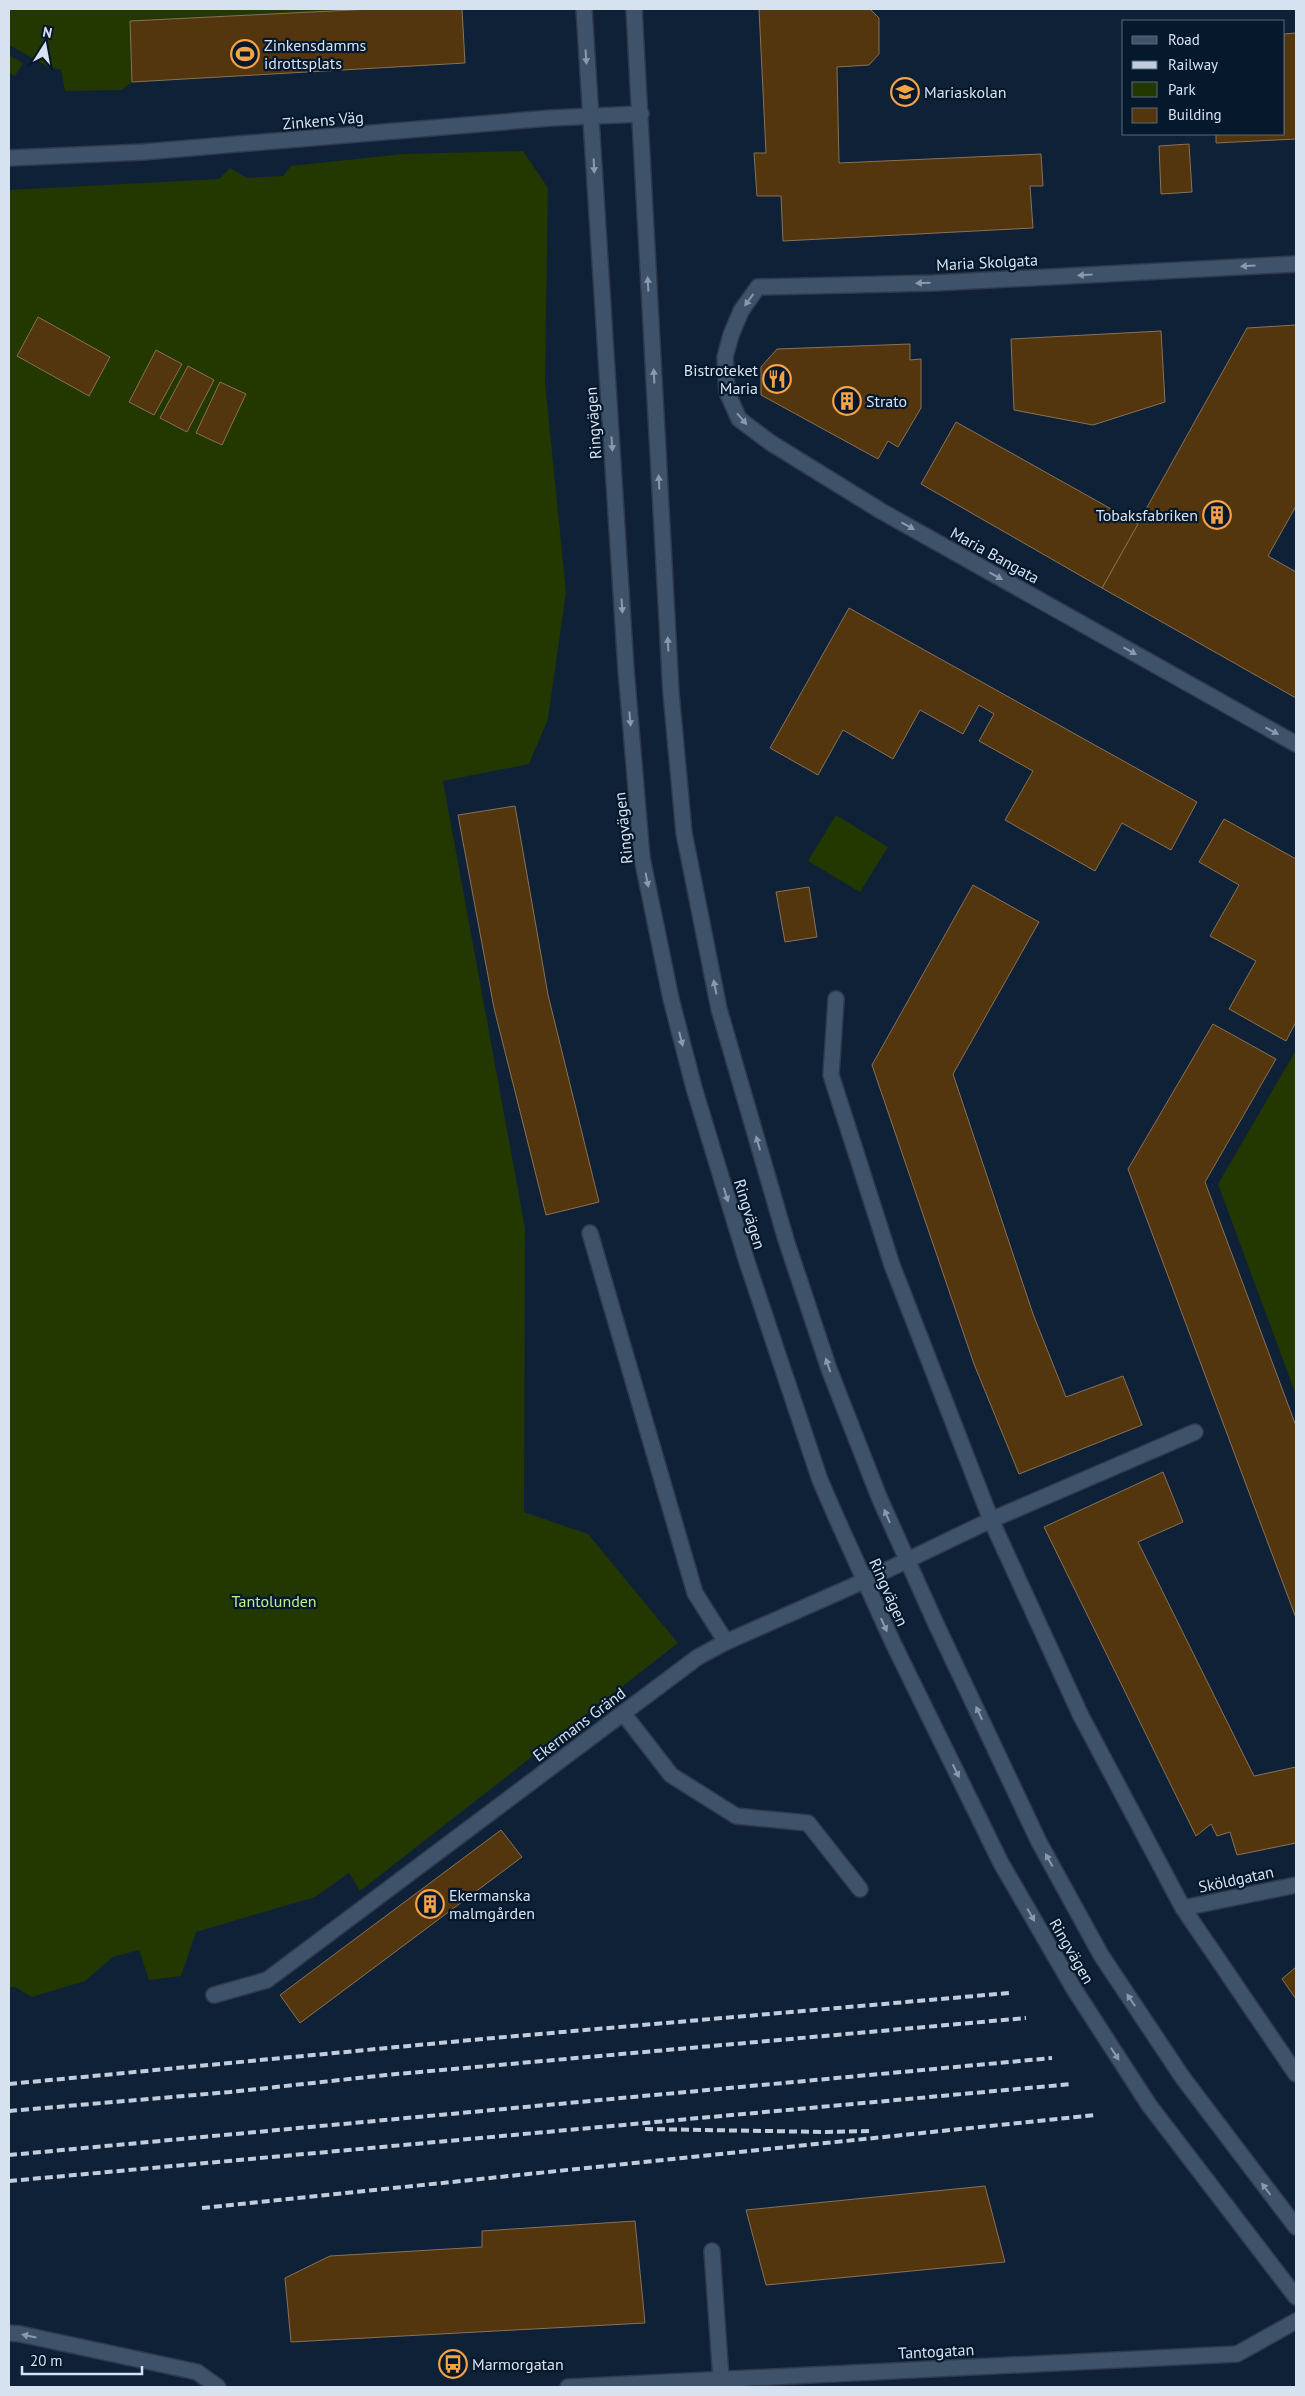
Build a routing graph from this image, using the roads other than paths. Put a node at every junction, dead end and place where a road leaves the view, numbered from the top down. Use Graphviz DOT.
graph roads {
  1 [pos="584,9"];
  2 [pos="634,9"];
  3 [pos="640,114"];
  4 [pos="591,118"];
  5 [pos="9,158"];
  6 [pos="1296,264"];
  7 [pos="725,357"];
  8 [pos="1296,744"];
  9 [pos="836,999"];
  10 [pos="590,1233"];
  11 [pos="1195,1432"];
  12 [pos="991,1520"];
  13 [pos="906,1561"];
  14 [pos="864,1581"];
  15 [pos="726,1642"];
  16 [pos="623,1713"];
  17 [pos="1296,1884"];
  18 [pos="860,1889"];
  19 [pos="1184,1908"];
  20 [pos="214,1995"];
  21 [pos="1296,2074"];
  22 [pos="1296,2227"];
  23 [pos="712,2251"];
  24 [pos="1296,2297"];
  25 [pos="1296,2321"];
  26 [pos="9,2333"];
  27 [pos="721,2379"];
  28 [pos="218,2387"];
  29 [pos="568,2387"];
  1 -- 4 [label="street, Ringvägen, one-way"];
  2 -- 3 [label="street, Ringvägen"];
  3 -- 4 [label="street, Zinkens Väg"];
  13 -- 3 [label="street, Ringvägen, one-way"];
  4 -- 5 [label="street, Zinkens Väg"];
  4 -- 14 [label="street, Ringvägen, one-way"];
  6 -- 7 [label="street, Maria Skolgata, one-way"];
  7 -- 8 [label="street, Maria Bangata, one-way"];
  9 -- 12 [label="street"];
  10 -- 15 [label="street"];
  11 -- 12 [label="street, Ekermans Gränd"];
  12 -- 13 [label="street, Ekermans Gränd"];
  12 -- 19 [label="street"];
  13 -- 14 [label="street, Ekermans Gränd"];
  22 -- 13 [label="street, Ringvägen, one-way"];
  14 -- 15 [label="street, Ekermans Gränd"];
  14 -- 24 [label="street, Ringvägen, one-way"];
  15 -- 16 [label="street, Ekermans Gränd"];
  16 -- 18 [label="street"];
  16 -- 20 [label="street, Ekermans Gränd"];
  17 -- 19 [label="street, Sköldgatan"];
  19 -- 21 [label="street"];
  23 -- 27 [label="street"];
  25 -- 27 [label="street, Tantogatan"];
  28 -- 26 [label="street, one-way"];
  27 -- 29 [label="street, Tantogatan"];
}
